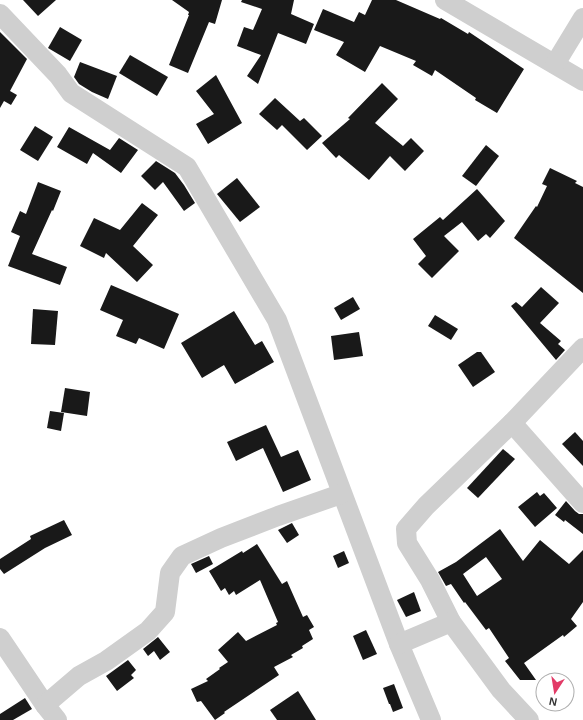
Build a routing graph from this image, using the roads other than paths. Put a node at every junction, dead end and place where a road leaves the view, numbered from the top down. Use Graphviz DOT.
graph roads {
  1 [pos="445,0"];
  2 [pos="0,14"];
  3 [pos="583,18"];
  4 [pos="555,64"];
  5 [pos="583,81"];
  6 [pos="583,348"];
  7 [pos="512,423"];
  8 [pos="341,494"];
  9 [pos="583,503"];
  10 [pos="451,622"];
  11 [pos="0,638"];
  12 [pos="399,644"];
  13 [pos="49,715"];
  14 [pos="430,720"];
  15 [pos="529,720"];
  1 -- 4 [label="street"];
  2 -- 8 [label="street"];
  3 -- 4 [label="street"];
  4 -- 5 [label="street"];
  6 -- 7 [label="street"];
  7 -- 9 [label="street"];
  7 -- 10 [label="street"];
  8 -- 12 [label="street"];
  8 -- 13 [label="street"];
  10 -- 12 [label="street"];
  10 -- 15 [label="street"];
  11 -- 13 [label="street"];
  12 -- 14 [label="street"];
}
